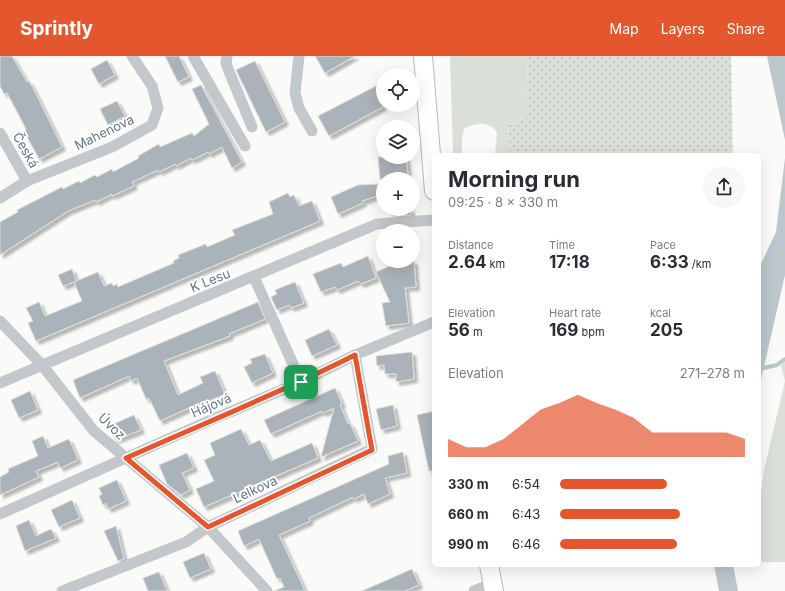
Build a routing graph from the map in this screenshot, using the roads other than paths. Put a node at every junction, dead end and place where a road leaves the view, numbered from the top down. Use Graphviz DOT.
graph roads {
  1 [pos="132,56"];
  2 [pos="193,56"];
  3 [pos="227,56"];
  4 [pos="299,56"];
  5 [pos="423,56"];
  6 [pos="252,127"];
  7 [pos="312,131"];
  8 [pos="0,133"];
  9 [pos="245,146"];
  10 [pos="432,166"];
  11 [pos="27,181"];
  12 [pos="0,198"];
  13 [pos="432,220"];
  14 [pos="254,277"];
  15 [pos="0,321"];
  16 [pos="432,323"];
  17 [pos="355,355"];
  18 [pos="42,365"];
  19 [pos="301,382"];
  20 [pos="0,383"];
  21 [pos="126,458"];
  22 [pos="0,514"];
  23 [pos="208,527"];
  24 [pos="489,567"];
  25 [pos="493,587"];
  26 [pos="62,591"];
  27 [pos="267,591"];
  28 [pos="474,591"];
  1 -- 11 [label="street, Mahenova"];
  2 -- 9 [label="street"];
  3 -- 6 [label="street"];
  4 -- 7 [label="street"];
  5 -- 10 [label="main road"];
  8 -- 11 [label="street, Česká"];
  11 -- 12 [label="street, Mahenova"];
  13 -- 14 [label="street, K Lesu"];
  14 -- 18 [label="street, K Lesu"];
  14 -- 19 [label="street"];
  15 -- 18 [label="street, Úvoz"];
  16 -- 17 [label="street, Hájová"];
  17 -- 19 [label="street, Hájová"];
  17 -- 23 [label="street, Lelkova"];
  18 -- 20 [label="street, K Lesu"];
  18 -- 21 [label="street, Úvoz"];
  19 -- 21 [label="street, Hájová"];
  21 -- 22 [label="street, Hájová"];
  21 -- 23 [label="street, Úvoz"];
  23 -- 26 [label="street, Lelkova"];
  23 -- 27 [label="street, Úvoz"];
  24 -- 25 [label="main road"];
  25 -- 28 [label="street"];
}
